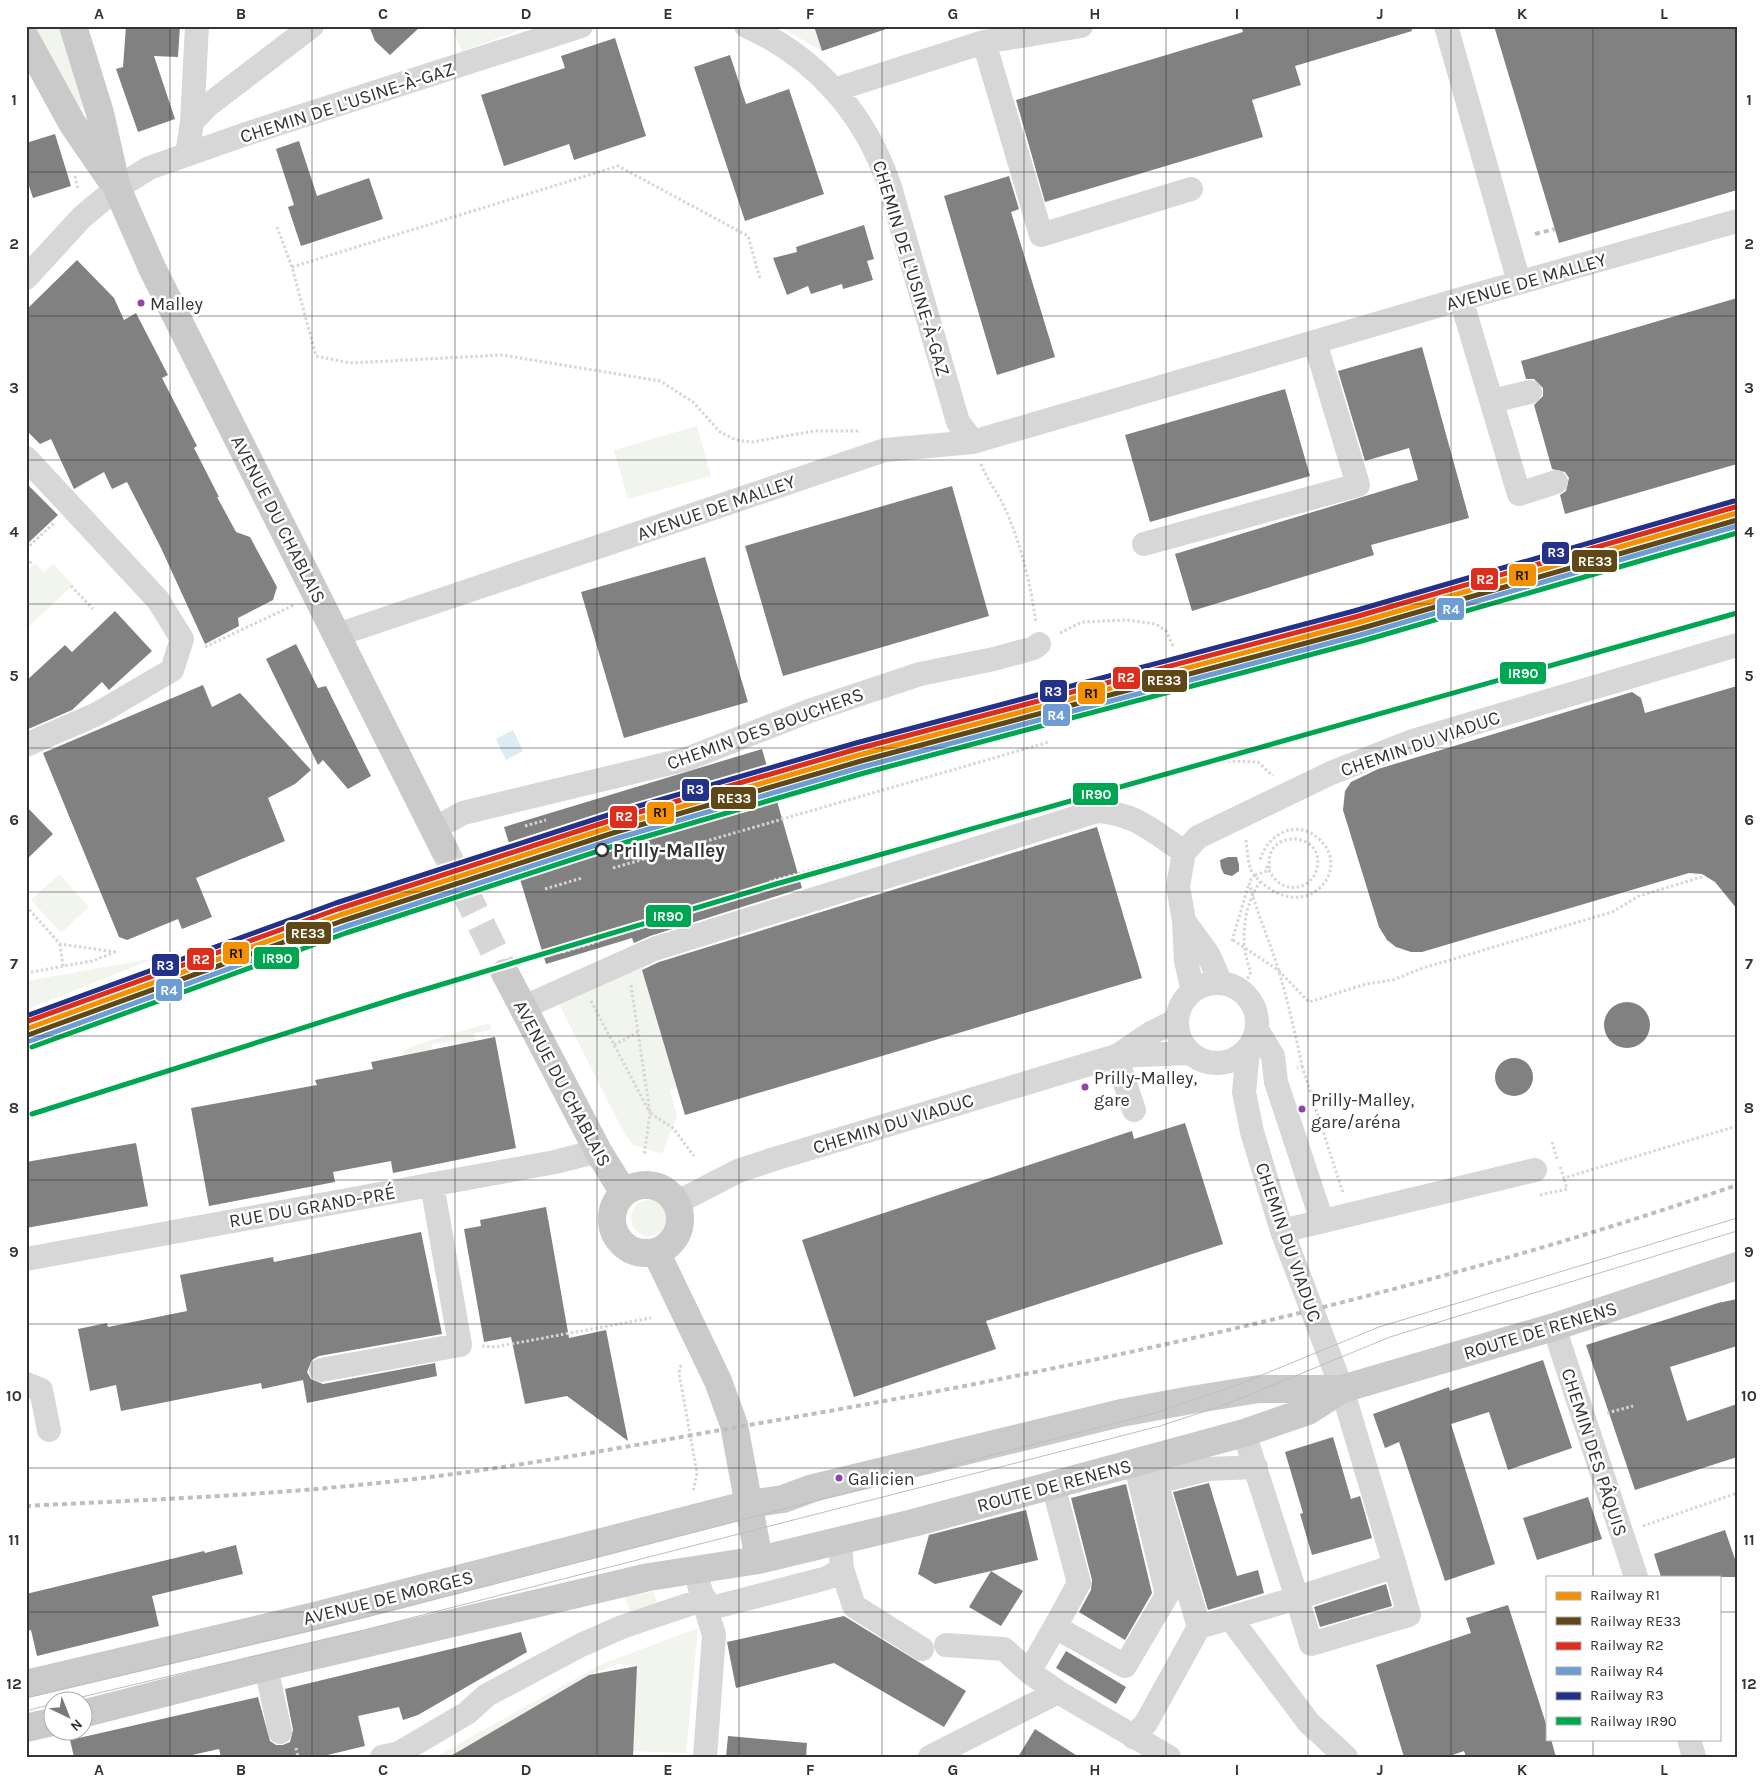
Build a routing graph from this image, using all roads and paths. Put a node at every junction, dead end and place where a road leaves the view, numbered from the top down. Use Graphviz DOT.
graph roads {
  1 [pos="73,26"];
  2 [pos="198,26"];
  3 [pos="312,26"];
  4 [pos="581,26"];
  5 [pos="746,26"];
  6 [pos="1081,26"];
  7 [pos="1446,26"];
  8 [pos="984,42"];
  9 [pos="30,51"];
  10 [pos="834,90"];
  11 [pos="192,122"];
  12 [pos="187,154"];
  13 [pos="74,173"];
  14 [pos="117,188"];
  15 [pos="1191,189"];
  16 [pos="78,193"];
  17 [pos="1737,222"];
  18 [pos="277,227"];
  19 [pos="292,267"];
  20 [pos="26,278"];
  21 [pos="760,278"];
  22 [pos="1519,282"];
  23 [pos="1461,299"];
  24 [pos="1315,342"];
  25 [pos="1530,392"];
  26 [pos="1492,401"];
  27 [pos="864,431"];
  28 [pos="977,452"];
  29 [pos="26,458"];
  30 [pos="1556,482"];
  31 [pos="71,507"];
  32 [pos="1144,544"];
  33 [pos="26,549"];
  34 [pos="26,558"];
  35 [pos="33,565"];
  36 [pos="71,586"];
  37 [pos="317,594"];
  38 [pos="93,609"];
  39 [pos="337,634"];
  40 [pos="1044,635"];
  41 [pos="1737,645"];
  42 [pos="1174,648"];
  43 [pos="175,661"];
  44 [pos="1049,742"];
  45 [pos="26,744"];
  46 [pos="1273,776"];
  47 [pos="1114,792"];
  48 [pos="548,819"];
  49 [pos="525,826"];
  50 [pos="439,839"];
  51 [pos="912,842"];
  52 [pos="1184,852"];
  53 [pos="1260,860"];
  54 [pos="1267,865"];
  55 [pos="613,868"];
  56 [pos="1705,876"];
  57 [pos="582,878"];
  58 [pos="1250,882"];
  59 [pos="545,890"];
  60 [pos="771,890"];
  61 [pos="1252,894"];
  62 [pos="26,906"];
  63 [pos="1184,920"];
  64 [pos="600,941"];
  65 [pos="60,944"];
  66 [pos="1245,948"];
  67 [pos="563,952"];
  68 [pos="627,961"];
  69 [pos="63,966"];
  70 [pos="1278,970"];
  71 [pos="26,973"];
  72 [pos="505,973"];
  73 [pos="1248,978"];
  74 [pos="581,982"];
  75 [pos="1221,983"];
  76 [pos="1193,991"];
  77 [pos="522,1008"];
  78 [pos="1177,1020"];
  79 [pos="638,1032"];
  80 [pos="1252,1040"];
  81 [pos="614,1044"];
  82 [pos="1189,1053"];
  83 [pos="1116,1056"];
  84 [pos="1212,1063"];
  85 [pos="1302,1066"];
  86 [pos="1289,1072"];
  87 [pos="1244,1092"];
  88 [pos="1134,1110"];
  89 [pos="650,1114"];
  90 [pos="1737,1126"];
  91 [pos="1552,1142"];
  92 [pos="598,1151"];
  93 [pos="644,1156"];
  94 [pos="694,1156"];
  95 [pos="1535,1170"];
  96 [pos="432,1184"];
  97 [pos="624,1193"];
  98 [pos="1343,1193"];
  99 [pos="676,1203"];
  100 [pos="1322,1220"];
  101 [pos="1282,1231"];
  102 [pos="656,1252"];
  103 [pos="26,1259"];
  104 [pos="1737,1266"];
  105 [pos="651,1318"];
  106 [pos="1554,1327"];
  107 [pos="460,1345"];
  108 [pos="321,1370"];
  109 [pos="680,1373"];
  110 [pos="26,1384"];
  111 [pos="1342,1389"];
  112 [pos="48,1430"];
  113 [pos="1244,1433"];
  114 [pos="1135,1462"];
  115 [pos="1256,1468"];
  116 [pos="1053,1485"];
  117 [pos="1737,1493"];
  118 [pos="692,1497"];
  119 [pos="749,1504"];
  120 [pos="1622,1533"];
  121 [pos="840,1540"];
  122 [pos="759,1560"];
  123 [pos="1395,1566"];
  124 [pos="694,1569"];
  125 [pos="842,1569"];
  126 [pos="1636,1576"];
  127 [pos="1297,1598"];
  128 [pos="706,1604"];
  129 [pos="1230,1618"];
  130 [pos="1055,1627"];
  131 [pos="1199,1627"];
  132 [pos="946,1645"];
  133 [pos="922,1649"];
  134 [pos="266,1668"];
  135 [pos="1029,1672"];
  136 [pos="26,1684"];
  137 [pos="1058,1692"];
  138 [pos="92,1712"];
  139 [pos="42,1724"];
  140 [pos="26,1728"];
  141 [pos="280,1732"];
  142 [pos="1133,1737"];
  143 [pos="1688,1740"];
  144 [pos="382,1757"];
  145 [pos="705,1757"];
  146 [pos="930,1757"];
  147 [pos="1169,1757"];
  148 [pos="1346,1757"];
  149 [pos="1694,1757"];
  1 -- 14 [label="main road, AVENUE DU CHABLAIS"];
  2 -- 11 [label="street"];
  3 -- 11 [label="street"];
  4 -- 12 [label="street, CHEMIN DE L'USINE-À-GAZ"];
  5 -- 10 [label="street, CHEMIN DE L'USINE-À-GAZ"];
  6 -- 8 [label="street"];
  7 -- 22 [label="street"];
  8 -- 10 [label="street"];
  8 -- 15 [label="street"];
  9 -- 14 [label="main road, AVENUE DU CHABLAIS"];
  10 -- 28 [label="street, CHEMIN DE L'USINE-À-GAZ"];
  11 -- 12 [label="street"];
  12 -- 14 [label="street, CHEMIN DE L'USINE-À-GAZ"];
  13 -- 16 [label="path"];
  14 -- 20 [label="street, CHEMIN DE L'USINE-À-GAZ"];
  14 -- 37 [label="main road, AVENUE DU CHABLAIS"];
  17 -- 22 [label="street, AVENUE DE MALLEY"];
  18 -- 19 [label="path"];
  19 -- 21 [label="path"];
  19 -- 27 [label="path"];
  22 -- 23 [label="street, AVENUE DE MALLEY"];
  23 -- 24 [label="street, AVENUE DE MALLEY"];
  23 -- 26 [label="street"];
  24 -- 28 [label="street, AVENUE DE MALLEY"];
  24 -- 32 [label="street"];
  25 -- 26 [label="street"];
  26 -- 30 [label="street"];
  28 -- 39 [label="street, AVENUE DE MALLEY"];
  28 -- 40 [label="path"];
  29 -- 31 [label="street"];
  31 -- 33 [label="path"];
  31 -- 43 [label="street"];
  34 -- 35 [label="path"];
  36 -- 38 [label="path"];
  37 -- 39 [label="main road, AVENUE DU CHABLAIS"];
  37 -- 43 [label="path"];
  39 -- 50 [label="main road, AVENUE DU CHABLAIS"];
  40 -- 42 [label="path"];
  40 -- 50 [label="street, CHEMIN DES BOUCHERS"];
  41 -- 52 [label="street, CHEMIN DU VIADUC"];
  43 -- 45 [label="street"];
  44 -- 55 [label="path"];
  46 -- 47 [label="path"];
  48 -- 49 [label="path"];
  51 -- 60 [label="path"];
  52 -- 63 [label="street"];
  52 -- 68 [label="street"];
  53 -- 61 [label="path"];
  54 -- 54 [label="path"];
  54 -- 58 [label="path, bridge"];
  56 -- 70 [label="path"];
  57 -- 59 [label="path"];
  58 -- 61 [label="path"];
  58 -- 66 [label="path"];
  61 -- 66 [label="path"];
  61 -- 70 [label="path"];
  62 -- 65 [label="path"];
  63 -- 75 [label="street"];
  63 -- 76 [label="street"];
  64 -- 67 [label="path"];
  65 -- 69 [label="path"];
  65 -- 69 [label="path"];
  66 -- 70 [label="path"];
  66 -- 73 [label="path"];
  68 -- 74 [label="street"];
  68 -- 79 [label="path"];
  69 -- 71 [label="path"];
  70 -- 85 [label="path"];
  72 -- 77 [label="main road, AVENUE DU CHABLAIS"];
  74 -- 77 [label="street"];
  74 -- 81 [label="path"];
  75 -- 76 [label="street"];
  75 -- 80 [label="street"];
  76 -- 78 [label="street"];
  77 -- 92 [label="main road, AVENUE DU CHABLAIS"];
  78 -- 82 [label="street"];
  78 -- 83 [label="street, CHEMIN DU VIADUC"];
  79 -- 81 [label="path"];
  79 -- 89 [label="path"];
  80 -- 84 [label="street"];
  80 -- 87 [label="street, CHEMIN DU VIADUC"];
  80 -- 100 [label="street"];
  81 -- 89 [label="path"];
  82 -- 83 [label="street, CHEMIN DU VIADUC"];
  82 -- 84 [label="street"];
  83 -- 88 [label="street"];
  83 -- 99 [label="street, CHEMIN DU VIADUC"];
  84 -- 87 [label="street"];
  85 -- 86 [label="path"];
  85 -- 98 [label="path"];
  87 -- 101 [label="street, CHEMIN DU VIADUC"];
  89 -- 93 [label="path"];
  89 -- 94 [label="path"];
  90 -- 91 [label="path"];
  92 -- 96 [label="street, RUE DU GRAND-PRÉ"];
  92 -- 97 [label="main road, AVENUE DU CHABLAIS"];
  95 -- 100 [label="street"];
  96 -- 103 [label="street, RUE DU GRAND-PRÉ"];
  96 -- 107 [label="street"];
  97 -- 99 [label="main road"];
  97 -- 102 [label="main road"];
  99 -- 102 [label="main road"];
  100 -- 101 [label="street"];
  101 -- 111 [label="street, CHEMIN DU VIADUC"];
  102 -- 119 [label="main road"];
  104 -- 106 [label="main road, ROUTE DE RENENS"];
  105 -- 107 [label="path"];
  106 -- 111 [label="main road, ROUTE DE RENENS"];
  106 -- 120 [label="street, CHEMIN DES PÂQUIS"];
  107 -- 108 [label="street"];
  109 -- 118 [label="path"];
  110 -- 112 [label="street"];
  111 -- 113 [label="main road, ROUTE DE RENENS"];
  111 -- 119 [label="main road, ROUTE DE RENENS"];
  111 -- 123 [label="street, CHEMIN DU VIADUC"];
  113 -- 114 [label="main road, ROUTE DE RENENS"];
  113 -- 115 [label="street"];
  114 -- 116 [label="main road, ROUTE DE RENENS"];
  114 -- 130 [label="street"];
  115 -- 127 [label="street"];
  115 -- 131 [label="street"];
  116 -- 121 [label="main road, ROUTE DE RENENS"];
  116 -- 130 [label="street"];
  117 -- 120 [label="path"];
  119 -- 122 [label="main road"];
  119 -- 136 [label="main road, AVENUE DE MORGES"];
  120 -- 126 [label="street, CHEMIN DES PÂQUIS"];
  121 -- 122 [label="main road, ROUTE DE RENENS"];
  121 -- 125 [label="street"];
  122 -- 124 [label="main road, AVENUE DE MORGES"];
  123 -- 127 [label="street"];
  123 -- 127 [label="street, CHEMIN DU VIADUC"];
  124 -- 128 [label="street"];
  124 -- 134 [label="main road, AVENUE DE MORGES"];
  125 -- 128 [label="street"];
  125 -- 133 [label="street"];
  127 -- 129 [label="street"];
  128 -- 144 [label="street"];
  128 -- 145 [label="street"];
  129 -- 131 [label="street"];
  129 -- 148 [label="street"];
  130 -- 135 [label="street"];
  131 -- 142 [label="street"];
  132 -- 135 [label="street"];
  134 -- 138 [label="main road, AVENUE DE MORGES"];
  134 -- 141 [label="street"];
  135 -- 137 [label="street"];
  137 -- 142 [label="street"];
  137 -- 146 [label="street"];
  139 -- 140 [label="main road"];
  142 -- 147 [label="street"];
  143 -- 149 [label="street"];
}
